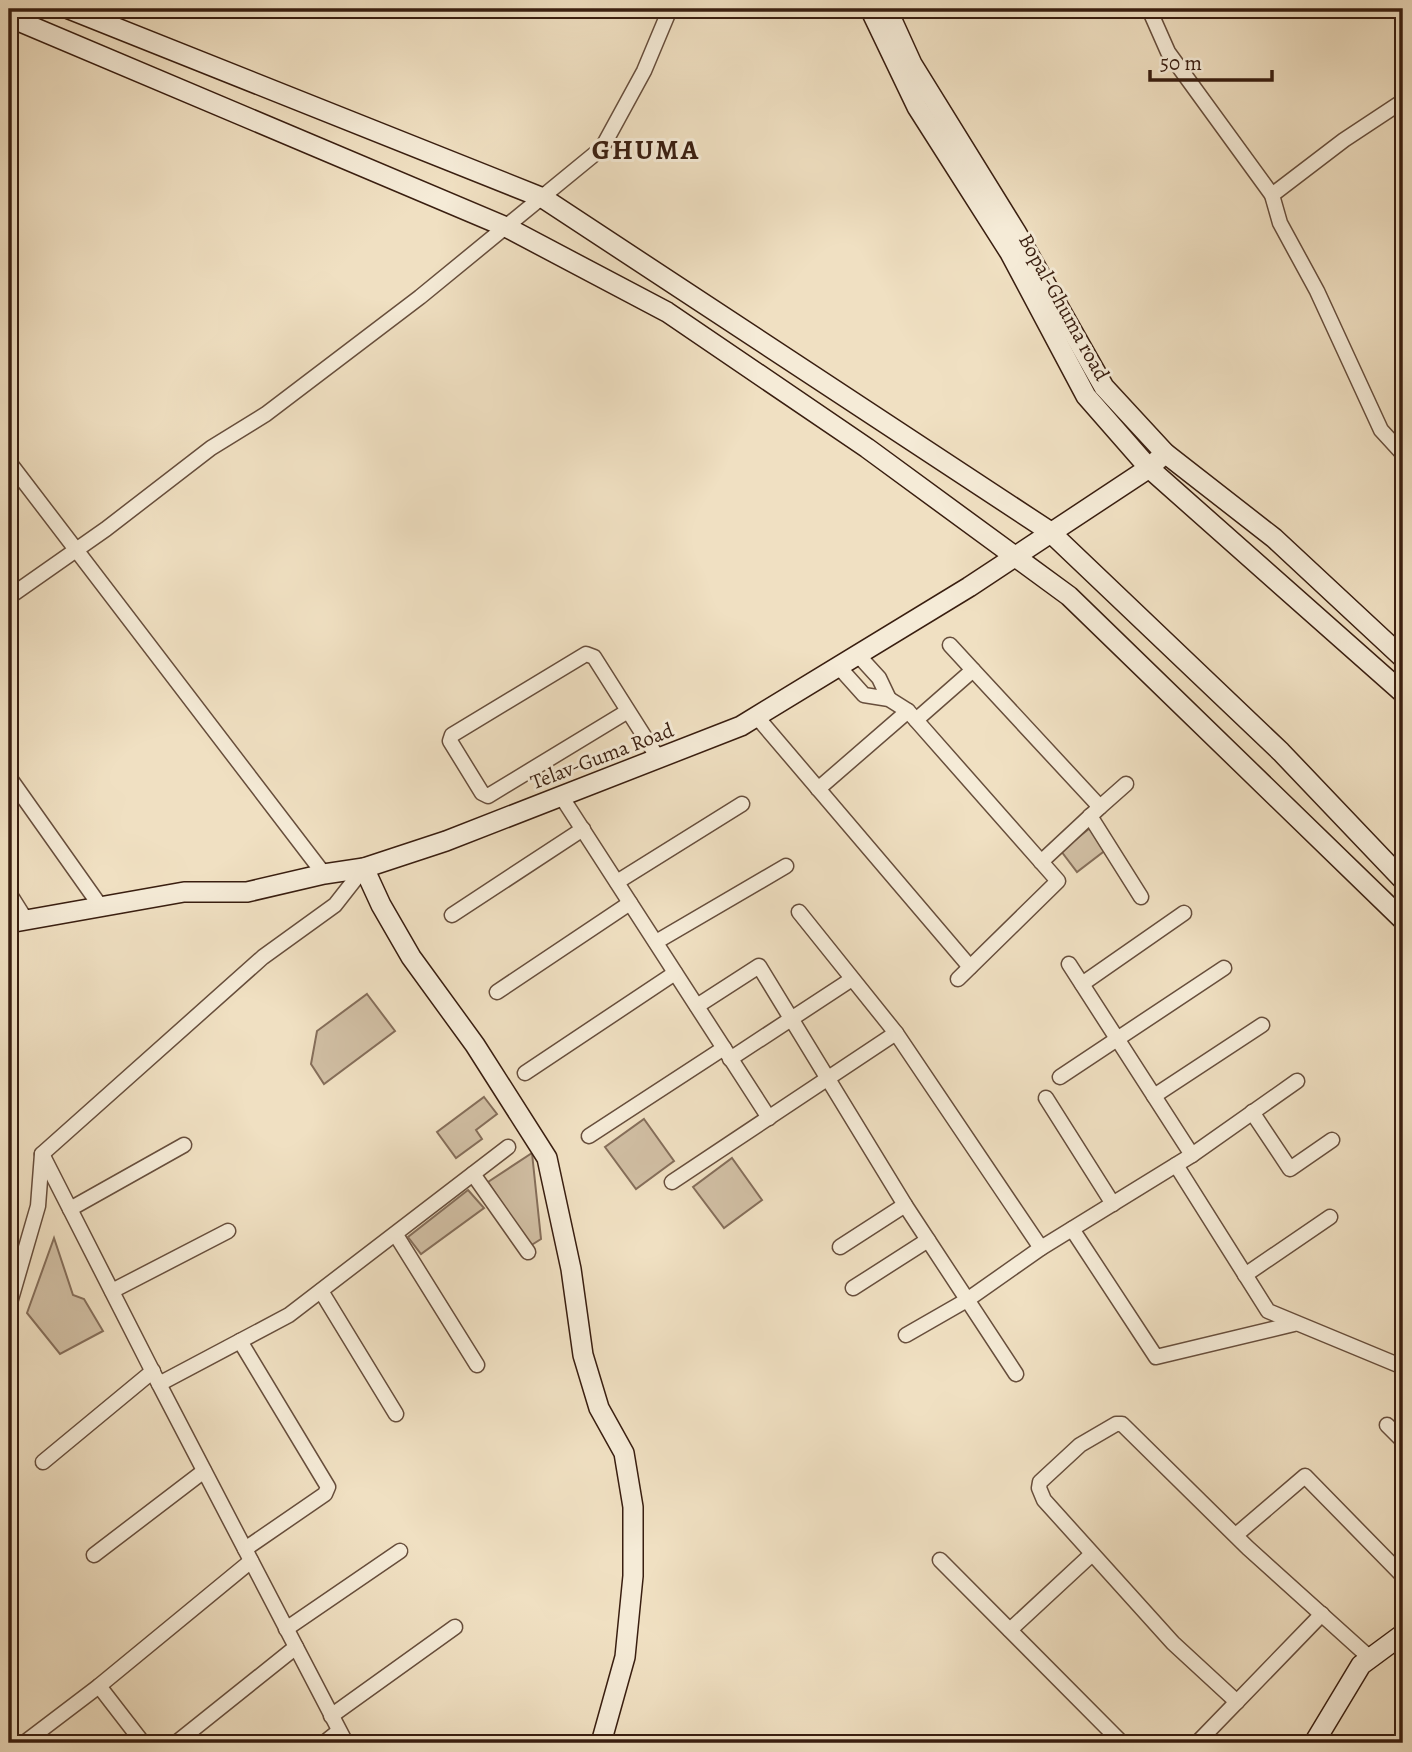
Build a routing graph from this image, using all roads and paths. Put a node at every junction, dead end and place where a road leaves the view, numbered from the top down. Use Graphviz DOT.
graph roads {
  1 [pos="69,9"];
  2 [pos="670,9"];
  3 [pos="870,9"];
  4 [pos="887,9"];
  5 [pos="1149,9"];
  6 [pos="9,17"];
  7 [pos="1403,102"];
  8 [pos="1272,195"];
  9 [pos="543,198"];
  10 [pos="506,227"];
  11 [pos="1165,453"];
  12 [pos="1403,454"];
  13 [pos="9,462"];
  14 [pos="1149,468"];
  15 [pos="1049,531"];
  16 [pos="76,550"];
  17 [pos="1015,555"];
  18 [pos="9,597"];
  19 [pos="950,645"];
  20 [pos="858,655"];
  21 [pos="1403,657"];
  22 [pos="838,666"];
  23 [pos="973,670"];
  24 [pos="1403,693"];
  25 [pos="889,699"];
  26 [pos="628,711"];
  27 [pos="912,716"];
  28 [pos="757,717"];
  29 [pos="658,758"];
  30 [pos="9,777"];
  31 [pos="1126,784"];
  32 [pos="818,789"];
  33 [pos="561,796"];
  34 [pos="742,804"];
  35 [pos="1095,812"];
  36 [pos="583,829"];
  37 [pos="1041,862"];
  38 [pos="786,866"];
  39 [pos="364,868"];
  40 [pos="324,874"];
  41 [pos="1403,880"];
  42 [pos="617,882"];
  43 [pos="9,893"];
  44 [pos="1141,897"];
  45 [pos="630,903"];
  46 [pos="101,907"];
  47 [pos="799,912"];
  48 [pos="1184,913"];
  49 [pos="452,915"];
  50 [pos="1403,920"];
  51 [pos="18,922"];
  52 [pos="656,942"];
  53 [pos="1069,964"];
  54 [pos="970,967"];
  55 [pos="1224,968"];
  56 [pos="675,973"];
  57 [pos="852,979"];
  58 [pos="958,979"];
  59 [pos="1082,984"];
  60 [pos="497,992"];
  61 [pos="697,1006"];
  62 [pos="793,1018"];
  63 [pos="1262,1025"];
  64 [pos="896,1033"];
  65 [pos="1118,1040"];
  66 [pos="727,1053"];
  67 [pos="525,1073"];
  68 [pos="1060,1077"];
  69 [pos="829,1078"];
  70 [pos="1297,1081"];
  71 [pos="1154,1096"];
  72 [pos="1046,1098"];
  73 [pos="1252,1112"];
  74 [pos="769,1118"];
  75 [pos="589,1136"];
  76 [pos="1332,1140"];
  77 [pos="184,1145"];
  78 [pos="508,1147"];
  79 [pos="42,1154"];
  80 [pos="1192,1155"];
  81 [pos="1176,1165"];
  82 [pos="473,1174"];
  83 [pos="672,1182"];
  84 [pos="1113,1203"];
  85 [pos="905,1205"];
  86 [pos="70,1209"];
  87 [pos="1330,1217"];
  88 [pos="1072,1229"];
  89 [pos="228,1231"];
  90 [pos="396,1235"];
  91 [pos="929,1240"];
  92 [pos="840,1247"];
  93 [pos="1041,1248"];
  94 [pos="528,1252"];
  95 [pos="1245,1275"];
  96 [pos="853,1288"];
  97 [pos="321,1291"];
  98 [pos="112,1292"];
  99 [pos="967,1300"];
  100 [pos="9,1306"];
  101 [pos="1294,1324"];
  102 [pos="906,1335"];
  103 [pos="240,1341"];
  104 [pos="477,1365"];
  105 [pos="1403,1367"];
  106 [pos="1016,1374"];
  107 [pos="156,1378"];
  108 [pos="396,1414"];
  109 [pos="1387,1426"];
  110 [pos="1403,1441"];
  111 [pos="43,1462"];
  112 [pos="204,1471"];
  113 [pos="1236,1535"];
  114 [pos="400,1551"];
  115 [pos="1092,1553"];
  116 [pos="94,1555"];
  117 [pos="248,1555"];
  118 [pos="940,1560"];
  119 [pos="1403,1576"];
  120 [pos="1322,1614"];
  121 [pos="455,1627"];
  122 [pos="286,1629"];
  123 [pos="1010,1630"];
  124 [pos="1403,1634"];
  125 [pos="296,1647"];
  126 [pos="1370,1658"];
  127 [pos="99,1686"];
  128 [pos="1237,1702"];
  129 [pos="331,1716"];
  130 [pos="343,1737"];
  131 [pos="24,1743"];
  132 [pos="143,1743"];
  133 [pos="176,1743"];
  134 [pos="324,1743"];
  135 [pos="601,1743"];
  136 [pos="1122,1743"];
  137 [pos="1197,1743"];
  138 [pos="1314,1743"];
  1 -- 9 [label="street"];
  2 -- 9 [label="street"];
  3 -- 14 [label="street, Bopal-Ghuma road"];
  4 -- 11 [label="street"];
  5 -- 8 [label="street"];
  6 -- 10 [label="street"];
  7 -- 8 [label="street"];
  8 -- 12 [label="street"];
  9 -- 10 [label="street"];
  9 -- 15 [label="street"];
  10 -- 16 [label="street"];
  10 -- 17 [label="street"];
  11 -- 14 [label="street, Telav-Guma Road"];
  11 -- 21 [label="street"];
  13 -- 16 [label="street"];
  14 -- 15 [label="street, Telav-Guma Road"];
  14 -- 24 [label="street, Bopal-Ghuma road"];
  15 -- 17 [label="street, Telav-Guma Road"];
  15 -- 41 [label="street"];
  16 -- 18 [label="street"];
  16 -- 40 [label="street"];
  17 -- 20 [label="street, Telav-Guma Road"];
  17 -- 50 [label="street"];
  19 -- 23 [label="street"];
  20 -- 22 [label="street, Telav-Guma Road"];
  20 -- 25 [label="street"];
  22 -- 25 [label="street"];
  22 -- 28 [label="street, Telav-Guma Road"];
  23 -- 27 [label="street"];
  23 -- 35 [label="street"];
  25 -- 27 [label="street"];
  26 -- 26 [label="street"];
  26 -- 29 [label="street"];
  27 -- 32 [label="street"];
  27 -- 37 [label="street"];
  28 -- 29 [label="street, Telav-Guma Road"];
  28 -- 32 [label="street"];
  29 -- 33 [label="street, Telav-Guma Road"];
  30 -- 46 [label="street"];
  31 -- 35 [label="street"];
  32 -- 54 [label="street"];
  33 -- 36 [label="street"];
  33 -- 39 [label="street, Telav-Guma Road"];
  34 -- 42 [label="street"];
  35 -- 37 [label="street"];
  35 -- 44 [label="street"];
  36 -- 42 [label="street"];
  36 -- 49 [label="street"];
  37 -- 54 [label="street"];
  38 -- 52 [label="street"];
  39 -- 40 [label="street, Telav-Guma Road"];
  39 -- 79 [label="street"];
  39 -- 135 [label="street"];
  40 -- 46 [label="street, Telav-Guma Road"];
  42 -- 45 [label="street"];
  43 -- 51 [label="street"];
  45 -- 52 [label="street"];
  45 -- 60 [label="street"];
  46 -- 51 [label="street, Telav-Guma Road"];
  47 -- 57 [label="street"];
  48 -- 59 [label="street"];
  52 -- 56 [label="street"];
  53 -- 59 [label="street"];
  54 -- 58 [label="street"];
  55 -- 65 [label="street"];
  56 -- 61 [label="street"];
  56 -- 67 [label="street"];
  57 -- 62 [label="street"];
  57 -- 64 [label="street"];
  59 -- 65 [label="street"];
  61 -- 62 [label="street"];
  61 -- 66 [label="street"];
  62 -- 66 [label="street"];
  62 -- 69 [label="street"];
  63 -- 71 [label="street"];
  64 -- 69 [label="street"];
  64 -- 93 [label="street"];
  65 -- 68 [label="street"];
  65 -- 71 [label="street"];
  66 -- 74 [label="street"];
  66 -- 75 [label="street"];
  69 -- 74 [label="street"];
  69 -- 85 [label="street"];
  70 -- 73 [label="street"];
  71 -- 80 [label="street"];
  72 -- 84 [label="street"];
  73 -- 76 [label="street"];
  73 -- 80 [label="street"];
  74 -- 83 [label="street"];
  77 -- 86 [label="street"];
  78 -- 82 [label="street"];
  79 -- 86 [label="street"];
  79 -- 100 [label="street"];
  80 -- 81 [label="street"];
  81 -- 84 [label="street"];
  81 -- 95 [label="street"];
  82 -- 90 [label="street"];
  82 -- 94 [label="street"];
  84 -- 88 [label="street"];
  85 -- 91 [label="street"];
  85 -- 92 [label="street"];
  86 -- 98 [label="street"];
  87 -- 95 [label="street"];
  88 -- 93 [label="street"];
  88 -- 101 [label="street"];
  89 -- 98 [label="street"];
  90 -- 97 [label="street"];
  90 -- 104 [label="street"];
  91 -- 96 [label="street"];
  91 -- 99 [label="street"];
  93 -- 99 [label="street"];
  95 -- 101 [label="street"];
  97 -- 103 [label="street"];
  97 -- 108 [label="street"];
  98 -- 107 [label="street"];
  99 -- 102 [label="street"];
  99 -- 106 [label="street"];
  101 -- 105 [label="street"];
  103 -- 107 [label="street"];
  103 -- 117 [label="street"];
  107 -- 111 [label="street"];
  107 -- 112 [label="street"];
  109 -- 110 [label="street"];
  112 -- 116 [label="street"];
  112 -- 117 [label="street"];
  113 -- 115 [label="street"];
  113 -- 119 [label="street"];
  113 -- 120 [label="street"];
  114 -- 122 [label="street"];
  115 -- 123 [label="street"];
  115 -- 128 [label="street"];
  117 -- 122 [label="street"];
  117 -- 127 [label="street"];
  118 -- 123 [label="street"];
  120 -- 126 [label="street"];
  120 -- 128 [label="street"];
  121 -- 129 [label="street"];
  122 -- 125 [label="street"];
  123 -- 136 [label="street"];
  124 -- 126 [label="street"];
  125 -- 129 [label="street"];
  125 -- 133 [label="street"];
  126 -- 138 [label="street"];
  127 -- 131 [label="street"];
  127 -- 132 [label="street"];
  128 -- 137 [label="street"];
  129 -- 130 [label="street"];
  130 -- 134 [label="street"];
}
